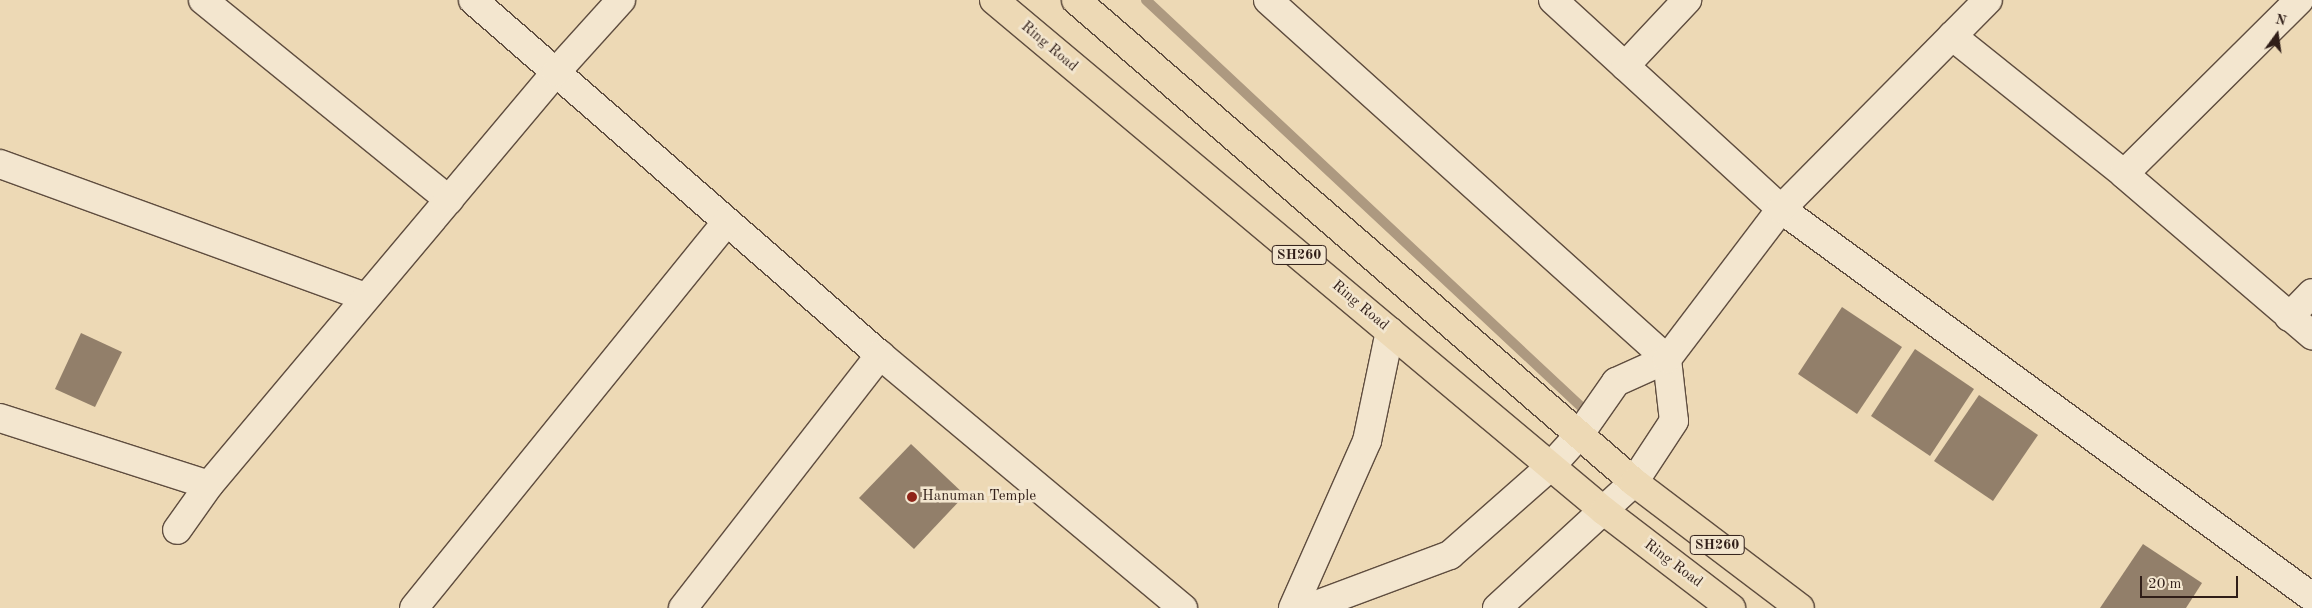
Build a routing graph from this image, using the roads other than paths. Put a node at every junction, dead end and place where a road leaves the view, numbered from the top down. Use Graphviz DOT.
graph roads {
  1 [pos="203,0"];
  2 [pos="473,0"];
  3 [pos="621,0"];
  4 [pos="994,0"];
  5 [pos="1076,0"];
  6 [pos="1268,0"];
  7 [pos="1553,0"];
  8 [pos="1687,0"];
  9 [pos="1988,0"];
  10 [pos="2300,0"];
  11 [pos="1952,36"];
  12 [pos="1625,66"];
  13 [pos="556,72"];
  14 [pos="0,164"];
  15 [pos="2124,174"];
  16 [pos="449,200"];
  17 [pos="1781,209"];
  18 [pos="727,222"];
  19 [pos="2312,293"];
  20 [pos="366,297"];
  21 [pos="2289,317"];
  22 [pos="1390,331"];
  23 [pos="2312,335"];
  24 [pos="880,356"];
  25 [pos="1668,358"];
  26 [pos="0,418"];
  27 [pos="1579,435"];
  28 [pos="1551,466"];
  29 [pos="1634,482"];
  30 [pos="209,485"];
  31 [pos="1604,511"];
  32 [pos="177,530"];
  33 [pos="2312,597"];
  34 [pos="414,608"];
  35 [pos="683,608"];
  36 [pos="1182,608"];
  37 [pos="1293,608"];
  38 [pos="1308,608"];
  39 [pos="1497,608"];
  40 [pos="1731,608"];
  41 [pos="1800,608"];
  1 -- 16 [label="street"];
  2 -- 13 [label="street"];
  3 -- 13 [label="street"];
  4 -- 22 [label="highway, Ring Road / SH260"];
  5 -- 27 [label="highway, SH260"];
  6 -- 25 [label="street"];
  7 -- 12 [label="street"];
  8 -- 12 [label="street"];
  9 -- 11 [label="street"];
  10 -- 15 [label="street"];
  11 -- 15 [label="street"];
  11 -- 17 [label="street"];
  12 -- 17 [label="street"];
  13 -- 16 [label="street"];
  13 -- 18 [label="street"];
  14 -- 20 [label="street"];
  15 -- 21 [label="street"];
  16 -- 20 [label="street"];
  17 -- 25 [label="street"];
  17 -- 33 [label="street"];
  18 -- 24 [label="street"];
  18 -- 34 [label="street"];
  19 -- 21 [label="street"];
  20 -- 30 [label="street"];
  21 -- 23 [label="street"];
  22 -- 28 [label="highway, Ring Road / SH260"];
  22 -- 37 [label="street"];
  24 -- 35 [label="street"];
  24 -- 36 [label="street"];
  25 -- 27 [label="street"];
  25 -- 29 [label="street"];
  26 -- 30 [label="street"];
  27 -- 28 [label="street"];
  27 -- 29 [label="highway, SH260"];
  28 -- 31 [label="highway, Ring Road / SH260"];
  28 -- 38 [label="street"];
  29 -- 31 [label="street"];
  29 -- 41 [label="highway, SH260"];
  30 -- 32 [label="street"];
  31 -- 39 [label="street"];
  31 -- 40 [label="highway, Ring Road / SH260"];
}
